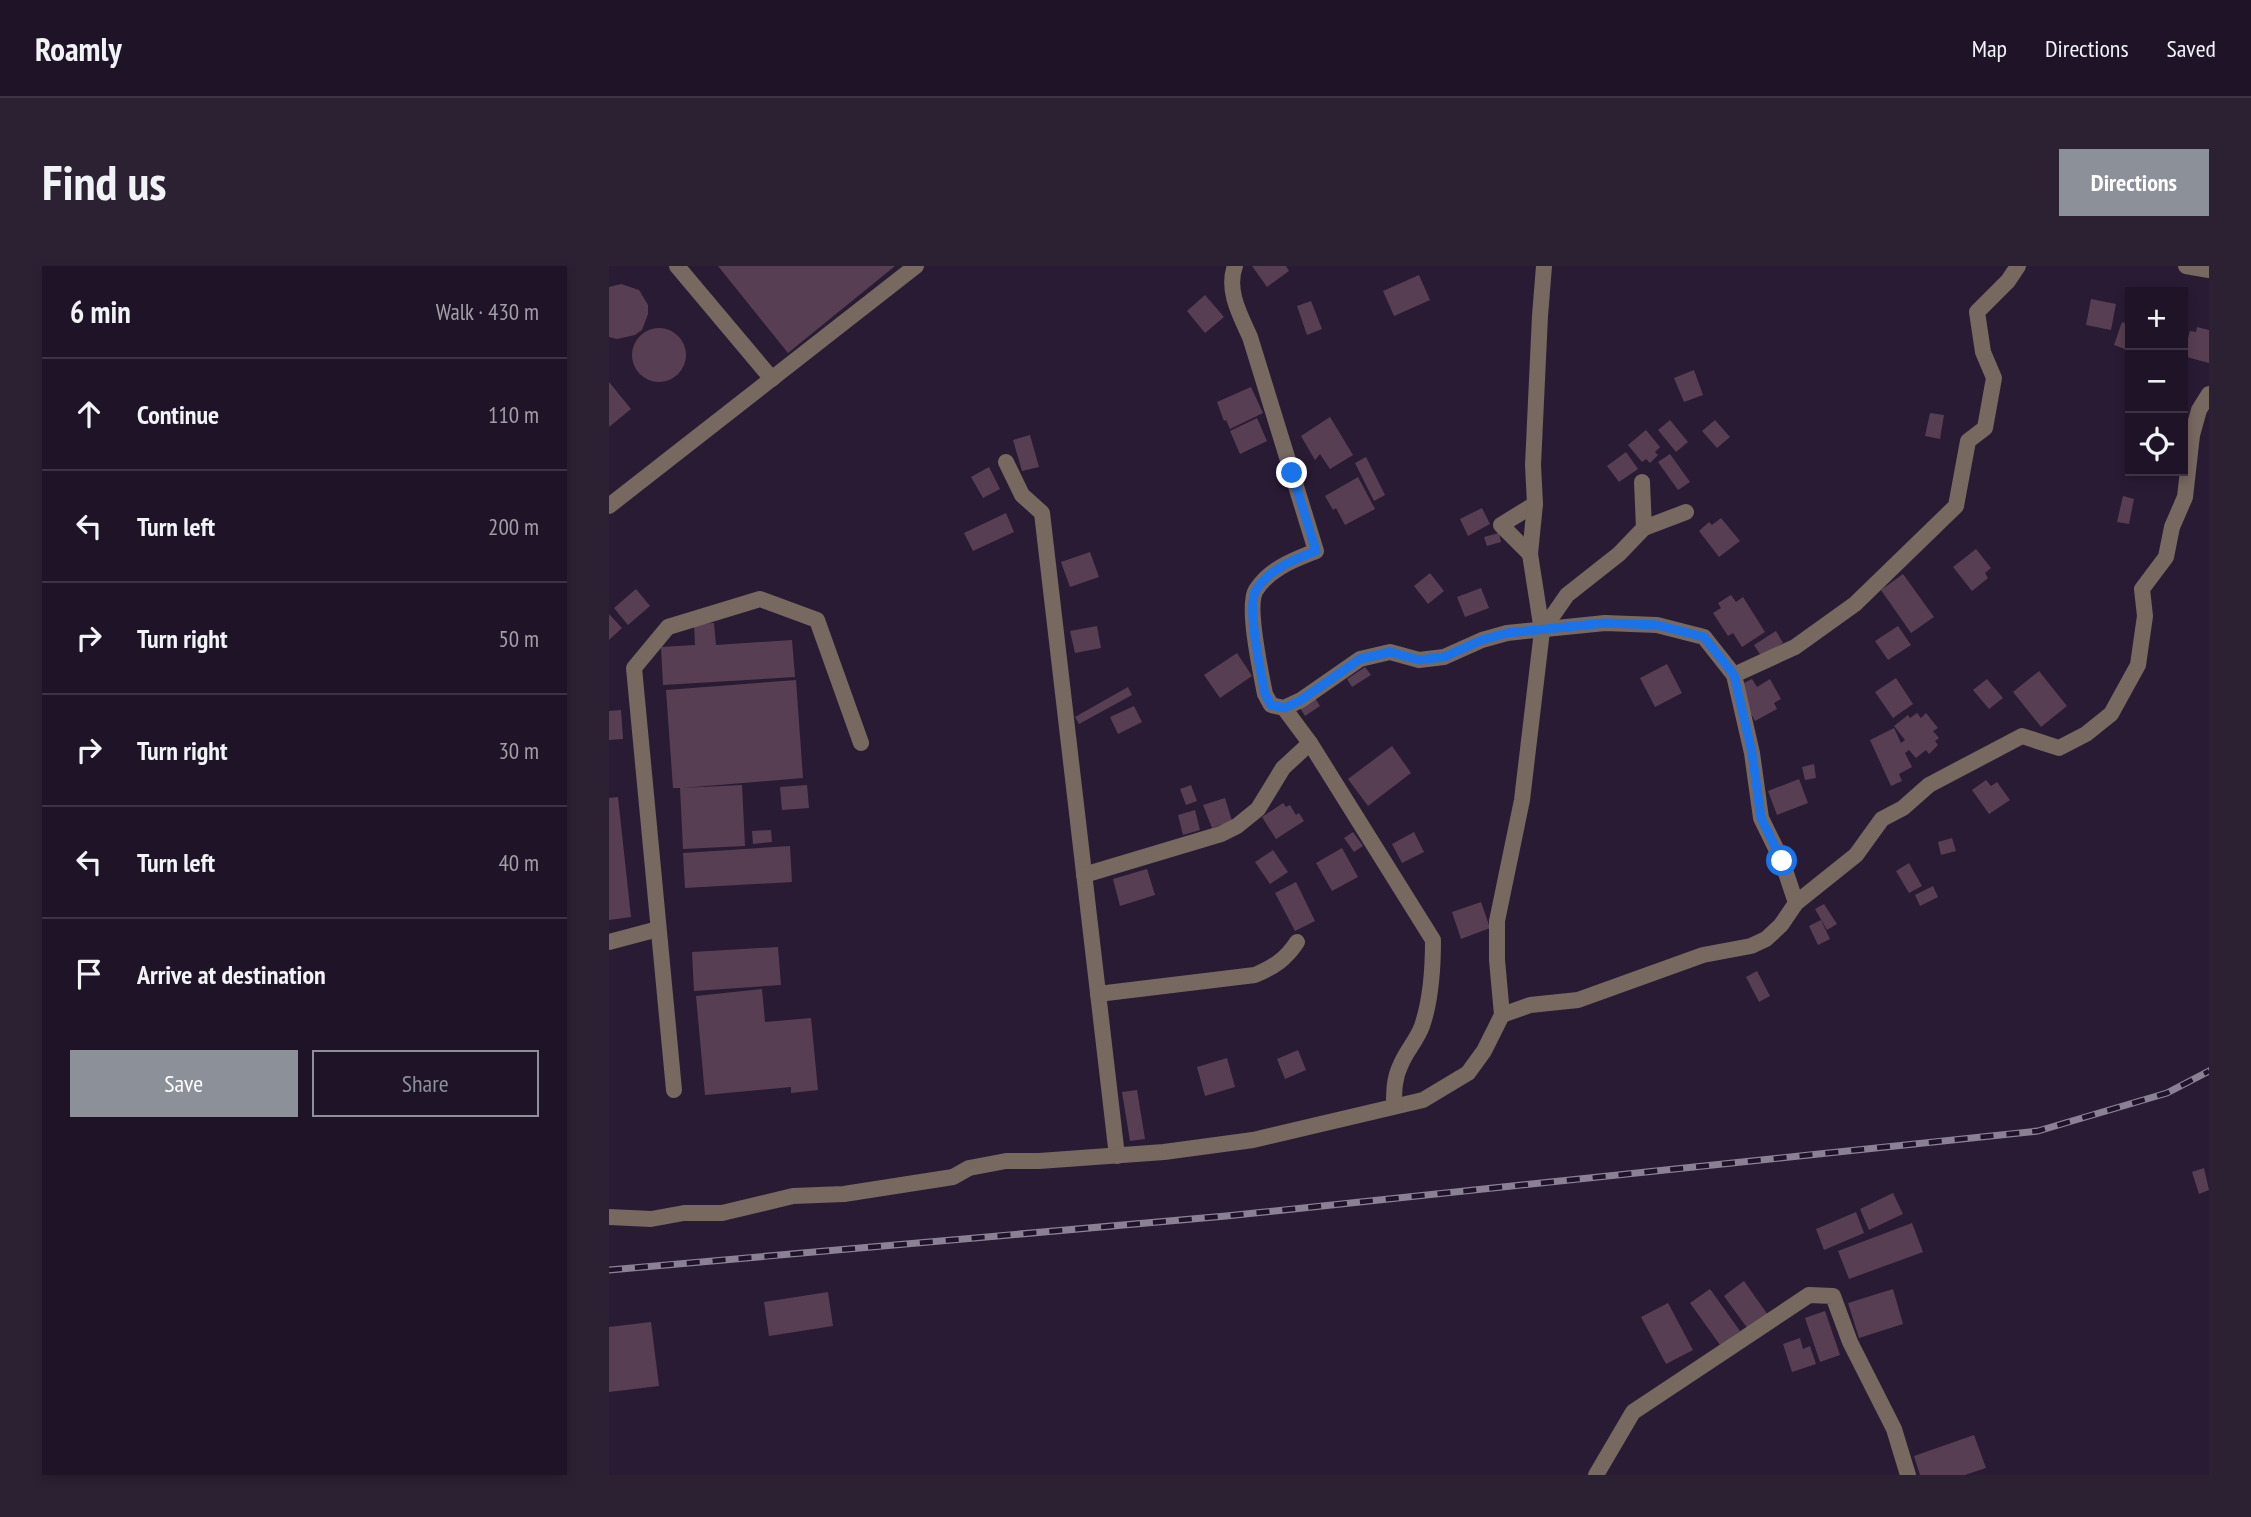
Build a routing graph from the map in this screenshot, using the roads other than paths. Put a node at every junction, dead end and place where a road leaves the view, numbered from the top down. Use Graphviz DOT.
graph roads {
  1 [pos="677,266"];
  2 [pos="916,266"];
  3 [pos="1235,266"];
  4 [pos="1544,266"];
  5 [pos="2018,266"];
  6 [pos="2186,266"];
  7 [pos="2209,270"];
  8 [pos="772,379"];
  9 [pos="2209,394"];
  10 [pos="1006,462"];
  11 [pos="1642,482"];
  12 [pos="1535,504"];
  13 [pos="609,506"];
  14 [pos="1686,512"];
  15 [pos="1644,528"];
  16 [pos="1529,554"];
  17 [pos="1542,631"];
  18 [pos="1734,675"];
  19 [pos="1285,708"];
  20 [pos="861,743"];
  21 [pos="1310,743"];
  22 [pos="1084,875"];
  23 [pos="1796,903"];
  24 [pos="658,929"];
  25 [pos="609,942"];
  26 [pos="1297,942"];
  27 [pos="1098,994"];
  28 [pos="1502,1014"];
  29 [pos="674,1090"];
  30 [pos="1394,1106"];
  31 [pos="1117,1156"];
  32 [pos="609,1217"];
  33 [pos="1596,1475"];
  34 [pos="1908,1475"];
  1 -- 8 [label="street"];
  2 -- 8 [label="street"];
  3 -- 19 [label="street"];
  4 -- 12 [label="street"];
  5 -- 18 [label="street"];
  6 -- 7 [label="street"];
  8 -- 13 [label="street"];
  9 -- 23 [label="street"];
  10 -- 22 [label="street"];
  11 -- 15 [label="street"];
  12 -- 16 [label="street"];
  12 -- 16 [label="street"];
  14 -- 15 [label="street"];
  15 -- 17 [label="street"];
  16 -- 17 [label="street"];
  17 -- 18 [label="street"];
  17 -- 19 [label="street"];
  17 -- 28 [label="street"];
  18 -- 23 [label="street"];
  19 -- 21 [label="street"];
  20 -- 24 [label="street"];
  21 -- 22 [label="street"];
  21 -- 30 [label="street"];
  22 -- 27 [label="street"];
  23 -- 28 [label="street"];
  24 -- 25 [label="street"];
  24 -- 29 [label="street"];
  26 -- 27 [label="street"];
  27 -- 31 [label="street"];
  28 -- 30 [label="street"];
  30 -- 31 [label="street"];
  31 -- 32 [label="street"];
  33 -- 34 [label="street"];
}
